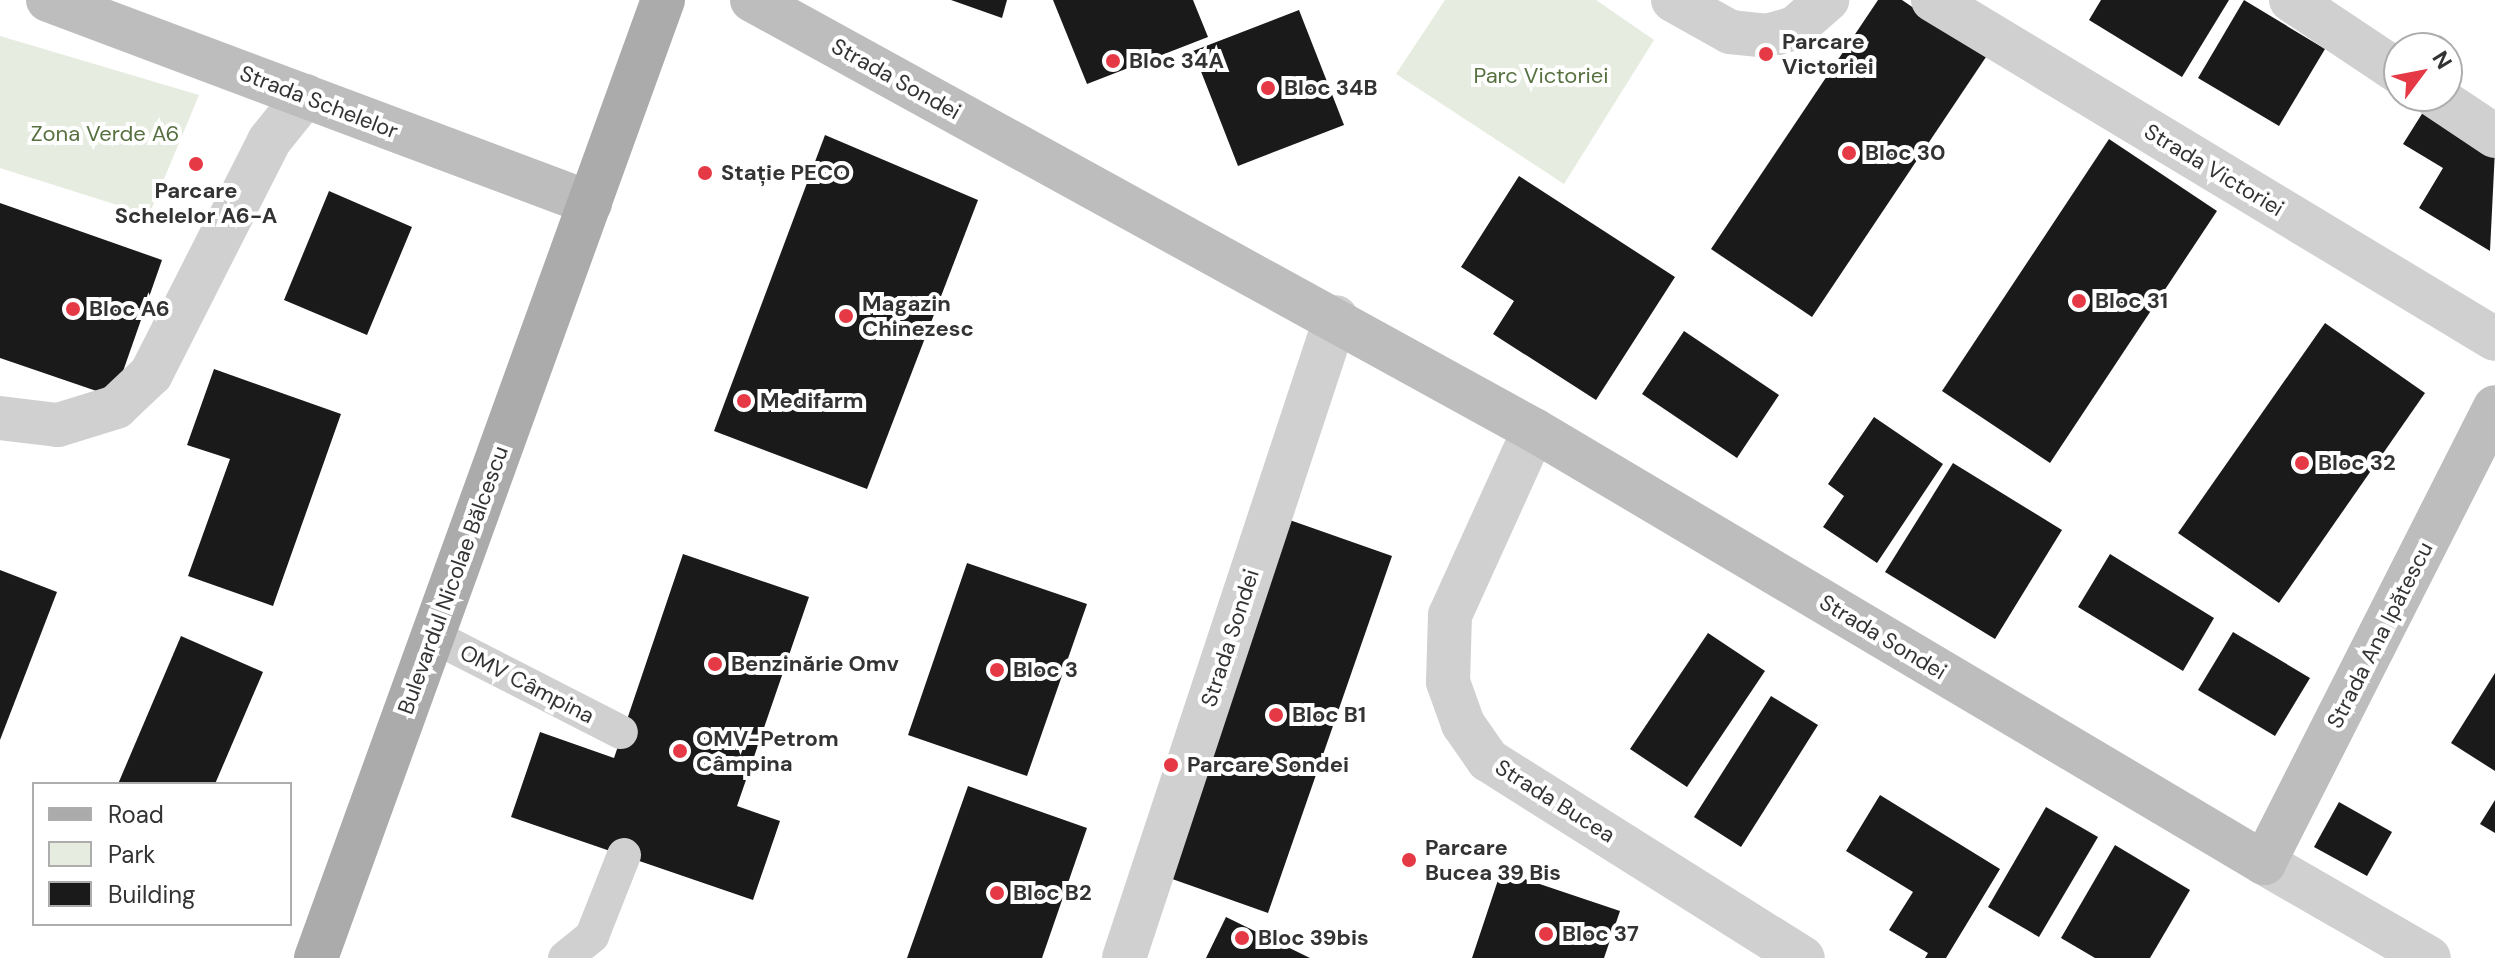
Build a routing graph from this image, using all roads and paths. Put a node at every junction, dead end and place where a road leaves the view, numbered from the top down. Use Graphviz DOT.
graph roads {
  1 [pos="48,0"];
  2 [pos="663,0"];
  3 [pos="752,0"];
  4 [pos="1673,0"];
  5 [pos="1827,0"];
  6 [pos="1933,0"];
  7 [pos="2291,0"];
  8 [pos="2383,61"];
  9 [pos="305,96"];
  10 [pos="2459,112"];
  11 [pos="2495,136"];
  12 [pos="590,203"];
  13 [pos="1336,317"];
  14 [pos="2495,339"];
  15 [pos="2495,407"];
  16 [pos="0,418"];
  17 [pos="1534,430"];
  18 [pos="433,636"];
  19 [pos="621,732"];
  20 [pos="624,855"];
  21 [pos="2264,863"];
  22 [pos="316,958"];
  23 [pos="565,958"];
  24 [pos="1124,958"];
  25 [pos="1803,958"];
  26 [pos="2429,958"];
  1 -- 9 [label="street, Strada Schelelor"];
  2 -- 12 [label="main road, Bulevardul Nicolae Bălcescu"];
  3 -- 13 [label="street, Strada Sondei"];
  4 -- 5 [label="street"];
  6 -- 14 [label="street, Strada Victoriei"];
  7 -- 8 [label="street"];
  9 -- 12 [label="street, Strada Schelelor"];
  9 -- 16 [label="street"];
  10 -- 11 [label="street"];
  12 -- 18 [label="main road, Bulevardul Nicolae Bălcescu"];
  13 -- 17 [label="street, Strada Sondei"];
  13 -- 24 [label="street, Strada Sondei"];
  15 -- 21 [label="street, Strada Ana Ipătescu"];
  17 -- 21 [label="street, Strada Sondei"];
  17 -- 25 [label="street, Strada Bucea"];
  18 -- 19 [label="lane, OMV Câmpina"];
  18 -- 22 [label="main road, Bulevardul Nicolae Bălcescu"];
  20 -- 23 [label="lane"];
  21 -- 26 [label="street, Strada Sondei"];
}
